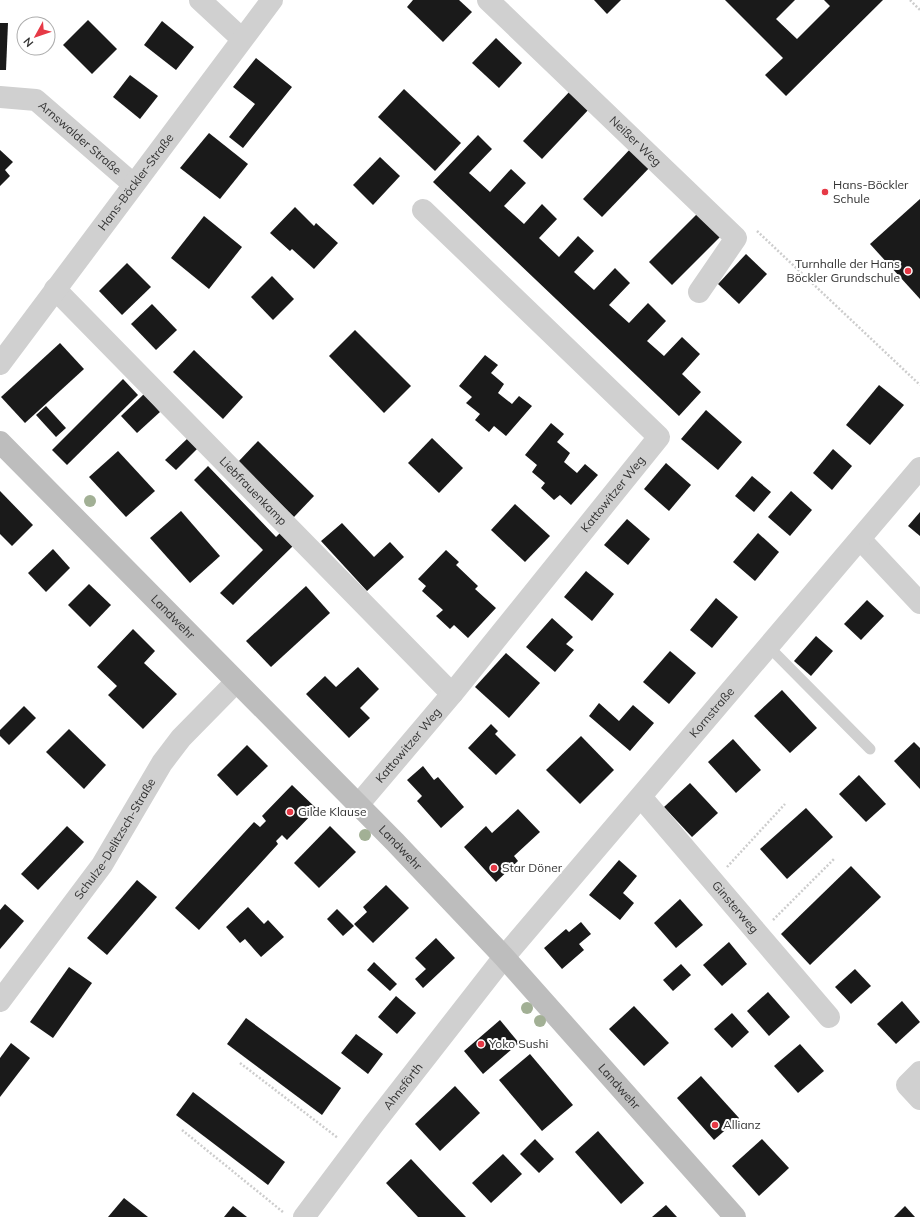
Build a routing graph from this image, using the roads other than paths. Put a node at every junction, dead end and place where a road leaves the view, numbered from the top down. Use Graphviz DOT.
graph roads {
  1 [pos="200,0"];
  2 [pos="272,0"];
  3 [pos="488,0"];
  4 [pos="242,39"];
  5 [pos="0,97"];
  6 [pos="133,184"];
  7 [pos="423,210"];
  8 [pos="55,289"];
  9 [pos="699,292"];
  10 [pos="0,364"];
  11 [pos="0,442"];
  12 [pos="920,468"];
  13 [pos="860,539"];
  14 [pos="920,603"];
  15 [pos="768,646"];
  16 [pos="236,682"];
  17 [pos="452,694"];
  18 [pos="870,749"];
  19 [pos="641,797"];
  20 [pos="358,805"];
  21 [pos="504,957"];
  22 [pos="0,1001"];
  23 [pos="829,1017"];
  24 [pos="294,1215"];
  25 [pos="735,1217"];
  1 -- 4 [label="street"];
  2 -- 4 [label="street, Hans-Böckler-Straße"];
  3 -- 9 [label="street, Neißer Weg"];
  4 -- 6 [label="street, Hans-Böckler-Straße"];
  5 -- 6 [label="street, Arnswalder Straße"];
  6 -- 8 [label="street, Hans-Böckler-Straße"];
  7 -- 17 [label="street, Kattowitzer Weg"];
  8 -- 10 [label="street, Hans-Böckler-Straße"];
  8 -- 17 [label="street, Liebfrauenkamp"];
  11 -- 16 [label="street, Landwehr"];
  12 -- 13 [label="street, Kornstraße"];
  13 -- 14 [label="street"];
  13 -- 15 [label="street, Kornstraße"];
  15 -- 18 [label="lane"];
  15 -- 19 [label="street, Kornstraße"];
  16 -- 20 [label="street, Landwehr"];
  16 -- 22 [label="street, Schulze-Delitzsch-Straße"];
  17 -- 20 [label="street, Kattowitzer Weg"];
  19 -- 21 [label="street, Kornstraße"];
  19 -- 23 [label="street, Ginsterweg"];
  20 -- 21 [label="street, Landwehr"];
  21 -- 24 [label="street, Ahnsförth"];
  21 -- 25 [label="street, Landwehr"];
}
